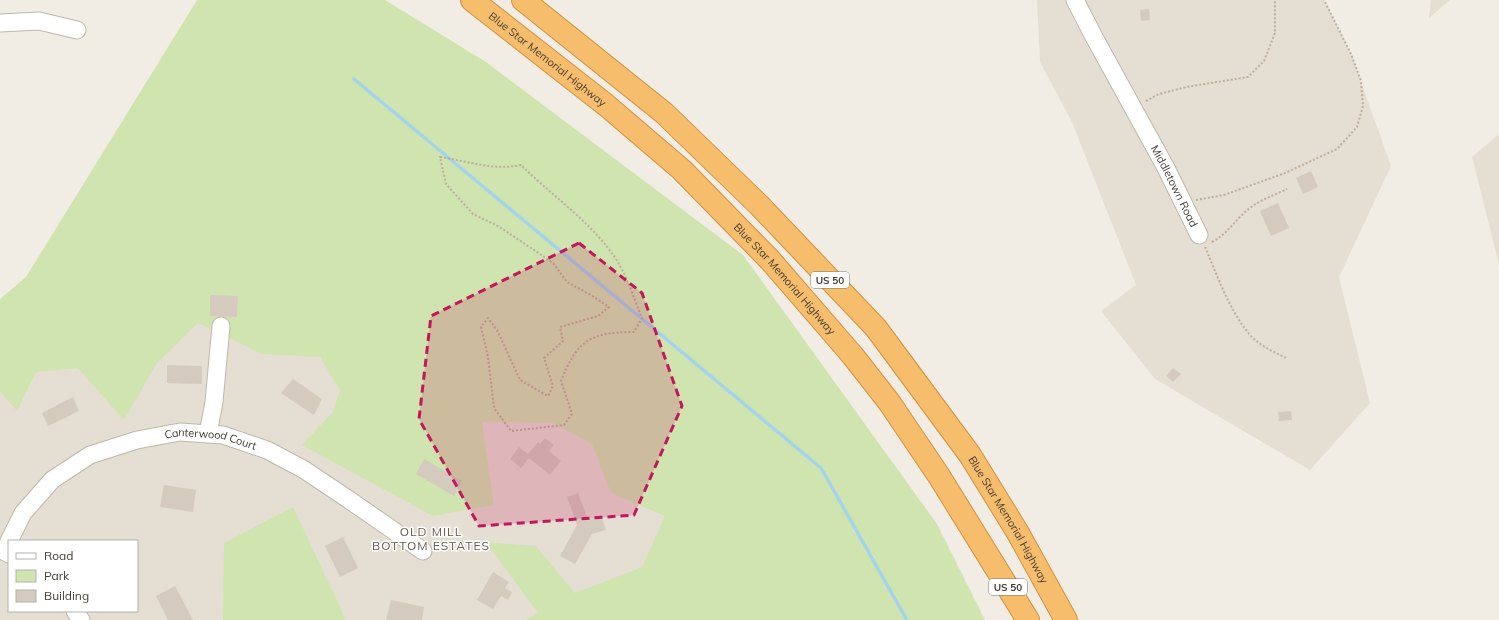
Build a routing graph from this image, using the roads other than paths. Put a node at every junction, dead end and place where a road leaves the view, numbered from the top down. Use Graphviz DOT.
graph roads {
  1 [pos="472,0"];
  2 [pos="523,0"];
  3 [pos="1075,0"];
  4 [pos="0,23"];
  5 [pos="77,30"];
  6 [pos="1202,240"];
  7 [pos="221,326"];
  8 [pos="208,434"];
  9 [pos="10,540"];
  10 [pos="423,551"];
  11 [pos="989,554"];
  12 [pos="1014,620"];
  13 [pos="1028,620"];
  14 [pos="1066,620"];
  1 -- 11 [label="highway, Blue Star Memorial Highway / US 50"];
  2 -- 14 [label="highway, Blue Star Memorial Highway / US 50"];
  3 -- 6 [label="street, Middletown Road"];
  4 -- 5 [label="street"];
  7 -- 8 [label="street"];
  8 -- 9 [label="street, Canterwood Court"];
  8 -- 10 [label="street, Canterwood Court"];
  11 -- 12 [label="highway"];
  11 -- 13 [label="highway, Blue Star Memorial Highway / US 50"];
}
